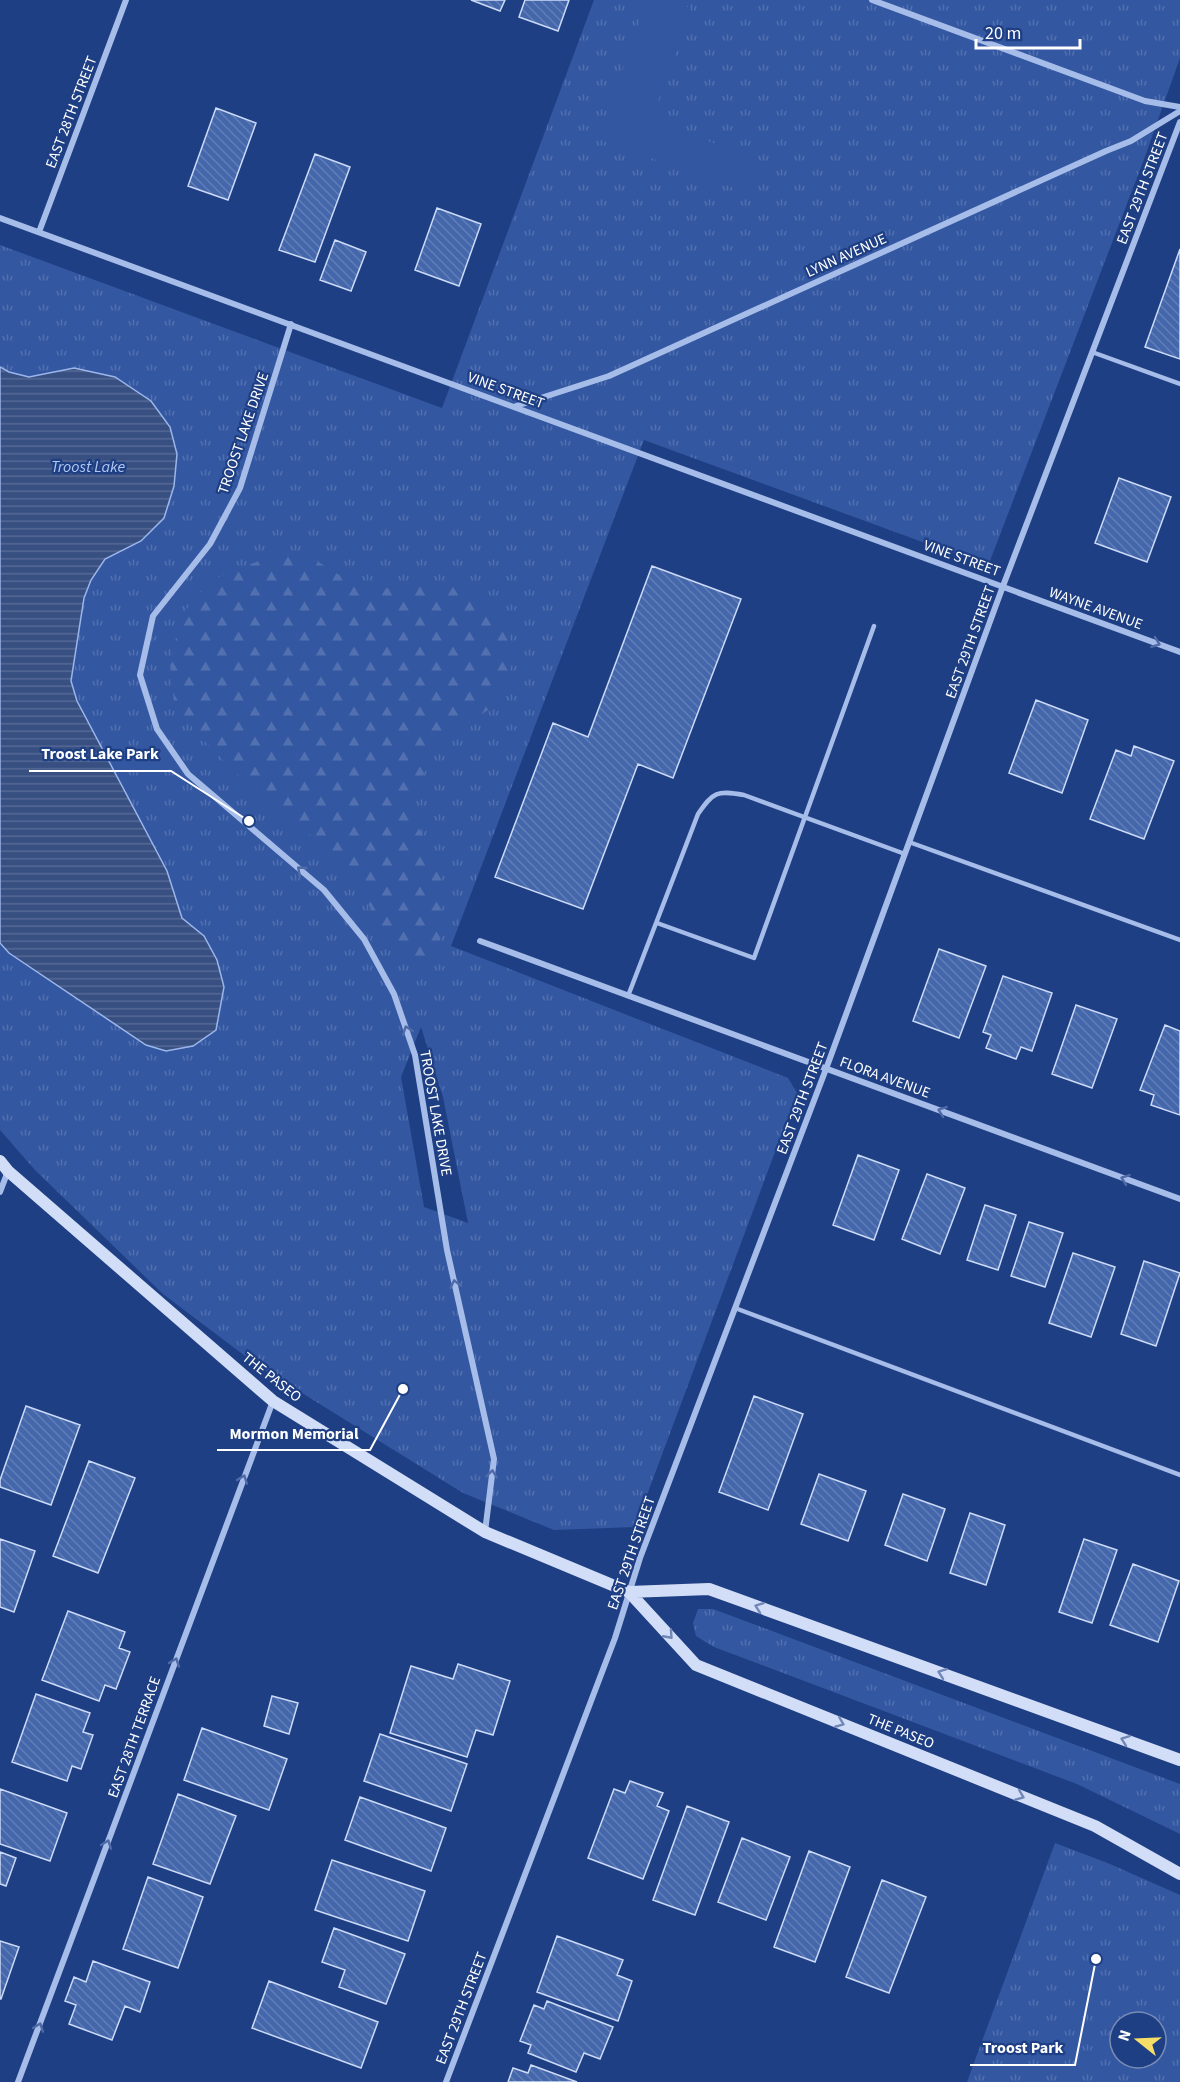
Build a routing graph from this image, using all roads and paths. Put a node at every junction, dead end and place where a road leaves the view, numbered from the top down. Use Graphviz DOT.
graph roads {
  1 [pos="126,0"];
  2 [pos="872,0"];
  3 [pos="1180,109"];
  4 [pos="1180,122"];
  5 [pos="0,218"];
  6 [pos="39,232"];
  7 [pos="291,324"];
  8 [pos="1092,352"];
  9 [pos="1180,384"];
  10 [pos="516,406"];
  11 [pos="1003,586"];
  12 [pos="874,626"];
  13 [pos="1180,652"];
  14 [pos="804,817"];
  15 [pos="909,842"];
  16 [pos="905,854"];
  17 [pos="657,923"];
  18 [pos="1180,940"];
  19 [pos="480,941"];
  20 [pos="628,996"];
  21 [pos="826,1069"];
  22 [pos="4,1166"];
  23 [pos="0,1192"];
  24 [pos="1180,1199"];
  25 [pos="735,1308"];
  26 [pos="273,1401"];
  27 [pos="1180,1475"];
  28 [pos="485,1532"];
  29 [pos="629,1592"];
  30 [pos="1180,1760"];
  31 [pos="1180,1874"];
  32 [pos="18,2082"];
  33 [pos="446,2082"];
  1 -- 6 [label="street, EAST 28TH STREET"];
  2 -- 3 [label="street"];
  3 -- 10 [label="street, LYNN AVENUE"];
  4 -- 8 [label="street, EAST 29TH STREET"];
  5 -- 6 [label="street, VINE STREET"];
  6 -- 7 [label="street, VINE STREET"];
  7 -- 10 [label="street, VINE STREET"];
  28 -- 7 [label="street, TROOST LAKE DRIVE, one-way"];
  8 -- 9 [label="lane"];
  8 -- 11 [label="street, EAST 29TH STREET"];
  10 -- 11 [label="street, VINE STREET"];
  11 -- 13 [label="street, WAYNE AVENUE, one-way"];
  11 -- 15 [label="street, EAST 29TH STREET"];
  12 -- 14 [label="lane"];
  14 -- 16 [label="lane"];
  14 -- 17 [label="lane"];
  14 -- 17 [label="lane"];
  15 -- 16 [label="street, EAST 29TH STREET"];
  15 -- 18 [label="lane"];
  16 -- 21 [label="street, EAST 29TH STREET"];
  17 -- 20 [label="lane"];
  19 -- 20 [label="street, FLORA AVENUE"];
  20 -- 21 [label="street, FLORA AVENUE"];
  24 -- 21 [label="street, FLORA AVENUE, one-way"];
  21 -- 25 [label="street, EAST 29TH STREET"];
  22 -- 23 [label="street"];
  22 -- 26 [label="main road, THE PASEO"];
  25 -- 27 [label="lane"];
  25 -- 29 [label="street, EAST 29TH STREET"];
  26 -- 28 [label="main road, THE PASEO"];
  32 -- 26 [label="street, EAST 28TH TERRACE, one-way"];
  28 -- 29 [label="main road, THE PASEO"];
  30 -- 29 [label="main road, THE PASEO, one-way"];
  29 -- 31 [label="main road, THE PASEO, one-way"];
  29 -- 33 [label="street, EAST 29TH STREET"];
}
